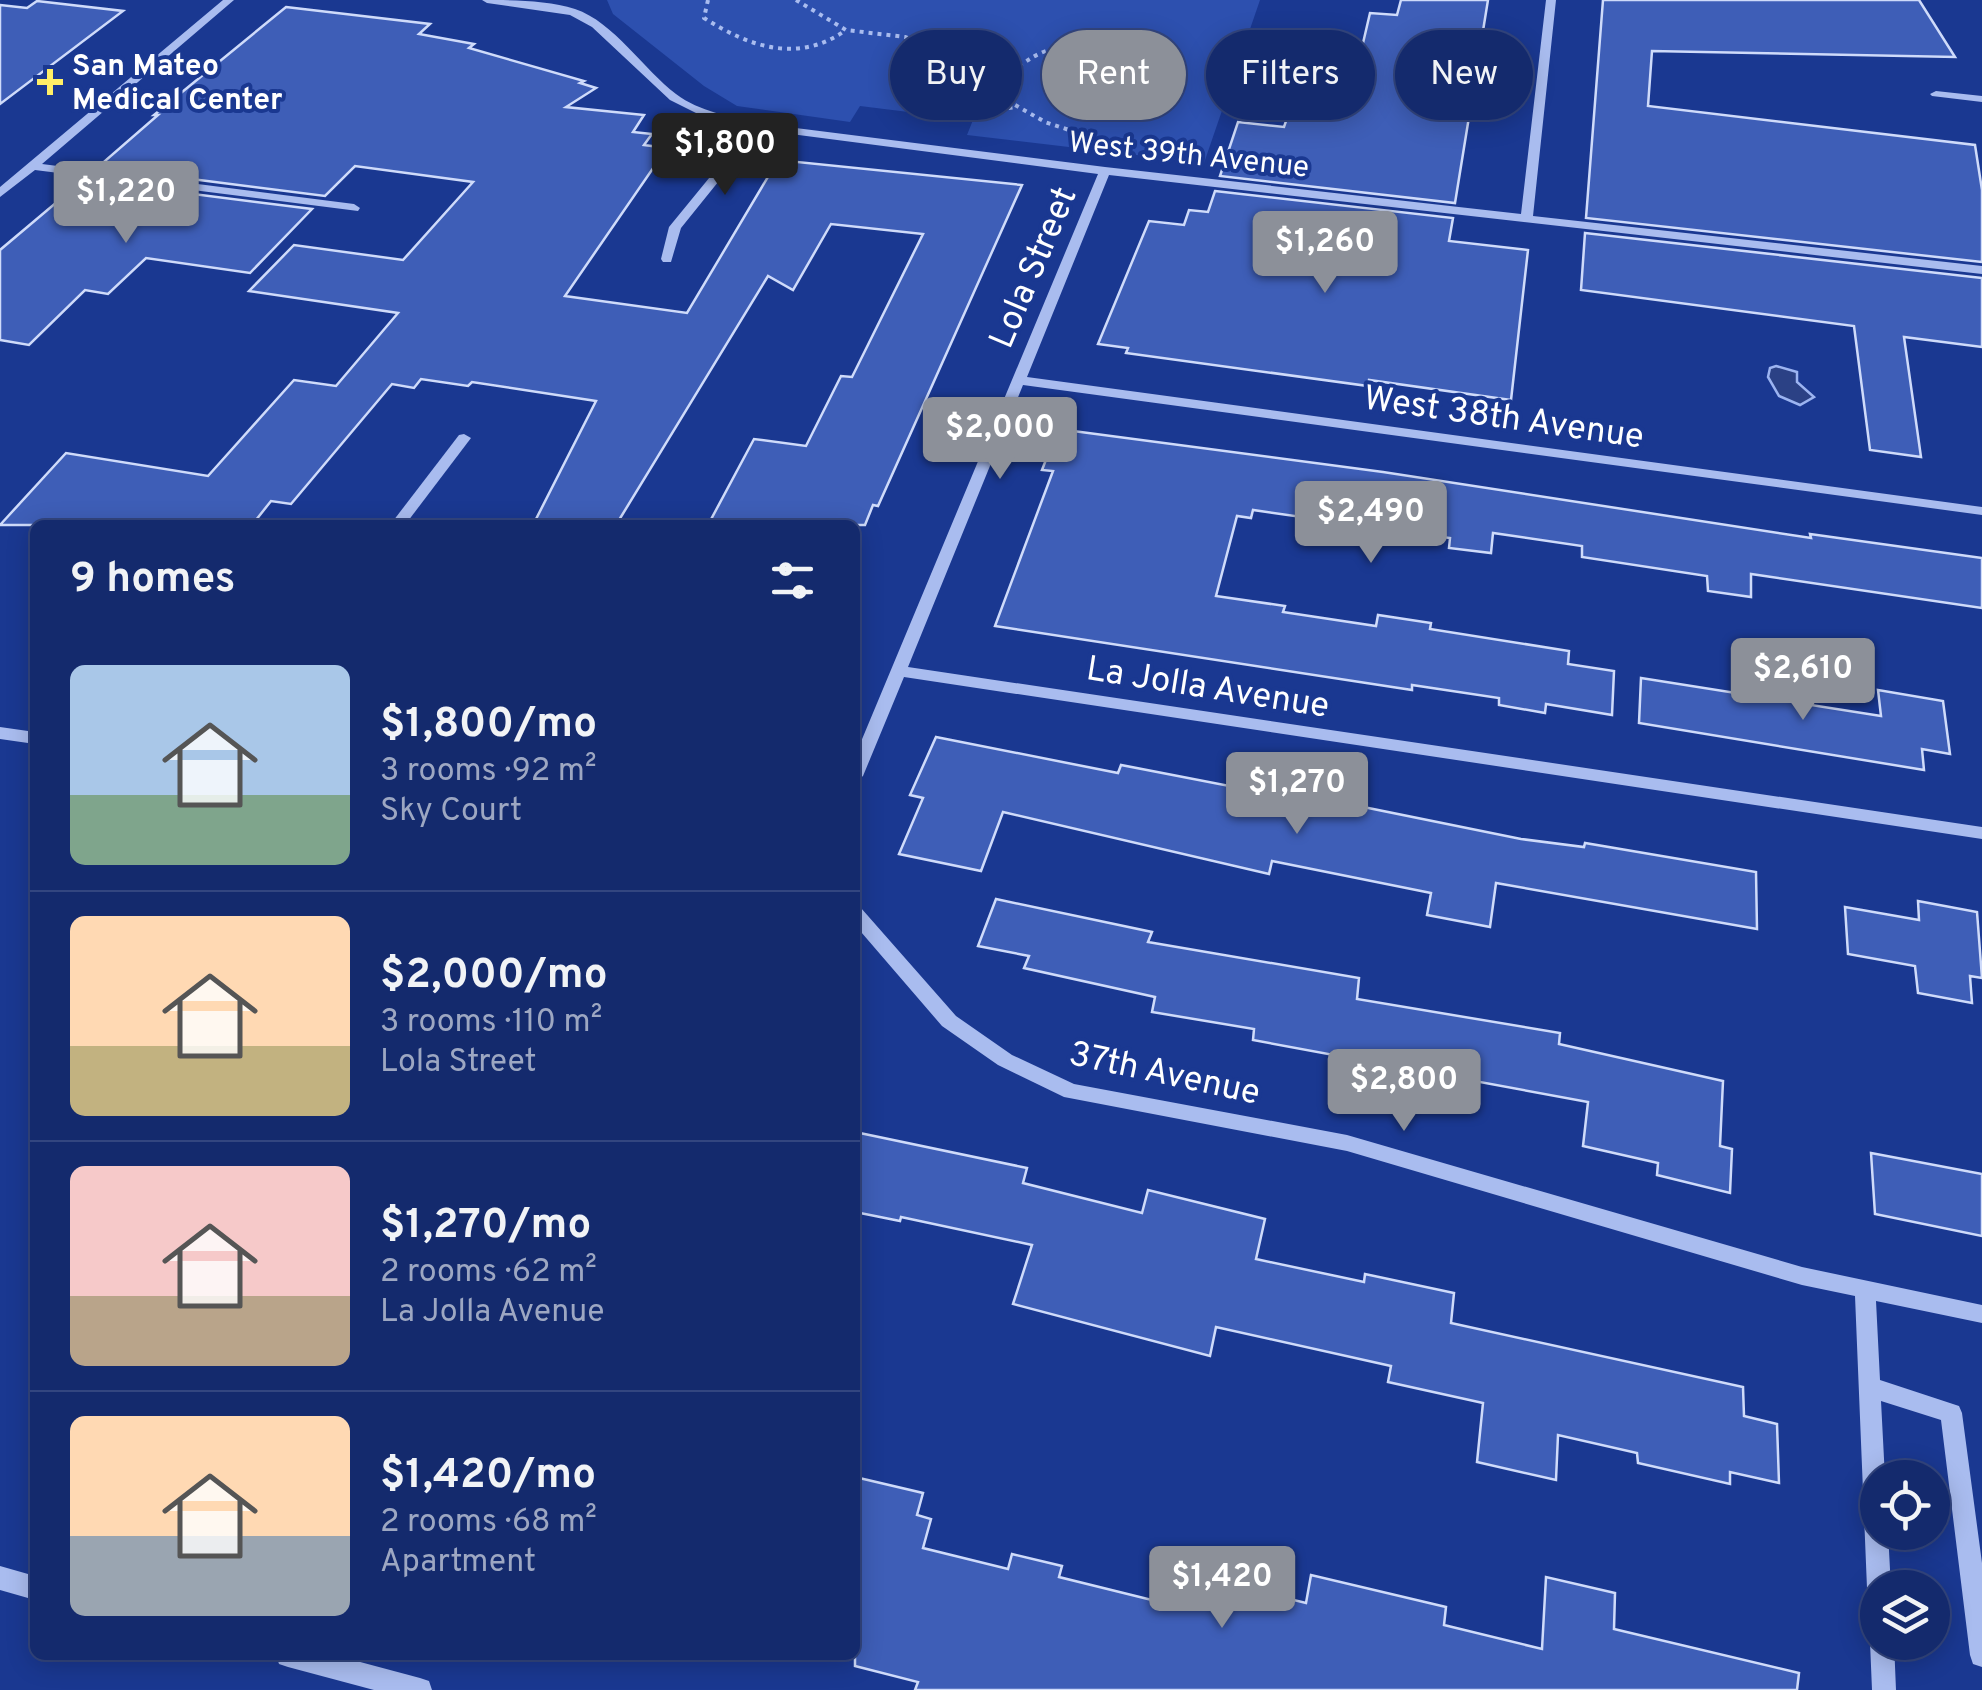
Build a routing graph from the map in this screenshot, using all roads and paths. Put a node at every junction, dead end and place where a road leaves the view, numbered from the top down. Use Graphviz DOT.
graph roads {
  1 [pos="229,0"];
  2 [pos="487,0"];
  3 [pos="708,0"];
  4 [pos="796,0"];
  5 [pos="1551,0"];
  6 [pos="846,30"];
  7 [pos="890,35"];
  8 [pos="1042,49"];
  9 [pos="1022,66"];
  10 [pos="1936,94"];
  11 [pos="1982,99"];
  12 [pos="1022,109"];
  13 [pos="757,126"];
  14 [pos="1077,132"];
  15 [pos="32,166"];
  16 [pos="1105,171"];
  17 [pos="0,193"];
  18 [pos="354,208"];
  19 [pos="1527,216"];
  20 [pos="667,258"];
  21 [pos="1982,270"];
  22 [pos="1017,380"];
  23 [pos="464,438"];
  24 [pos="1982,511"];
  25 [pos="401,520"];
  26 [pos="900,670"];
  27 [pos="0,733"];
  28 [pos="30,737"];
  29 [pos="860,764"];
  30 [pos="1982,832"];
  31 [pos="860,918"];
  32 [pos="1865,1290"];
  33 [pos="1982,1314"];
  34 [pos="1870,1387"];
  35 [pos="1878,1570"];
  36 [pos="0,1578"];
  37 [pos="30,1587"];
  38 [pos="1982,1656"];
  39 [pos="307,1660"];
  40 [pos="1883,1660"];
  41 [pos="420,1690"];
  42 [pos="1884,1690"];
  1 -- 15 [label="street"];
  2 -- 13 [label="street, West 39th Avenue"];
  3 -- 6 [label="path"];
  4 -- 6 [label="path"];
  5 -- 19 [label="street"];
  6 -- 7 [label="path"];
  8 -- 9 [label="path"];
  10 -- 11 [label="street"];
  12 -- 14 [label="path"];
  13 -- 16 [label="street, West 39th Avenue"];
  13 -- 20 [label="street"];
  15 -- 17 [label="street"];
  15 -- 18 [label="street"];
  16 -- 19 [label="street, West 39th Avenue"];
  16 -- 22 [label="street, Lola Street"];
  19 -- 21 [label="street, West 39th Avenue"];
  22 -- 24 [label="street, West 38th Avenue"];
  22 -- 26 [label="street, Lola Street"];
  23 -- 25 [label="street"];
  26 -- 29 [label="street, Lola Street"];
  26 -- 30 [label="street, La Jolla Avenue"];
  27 -- 28 [label="street"];
  31 -- 32 [label="street, 37th Avenue"];
  32 -- 33 [label="street, 37th Avenue"];
  32 -- 34 [label="street"];
  34 -- 35 [label="street"];
  34 -- 38 [label="street"];
  36 -- 37 [label="street"];
  39 -- 41 [label="street"];
  40 -- 42 [label="street"];
}
